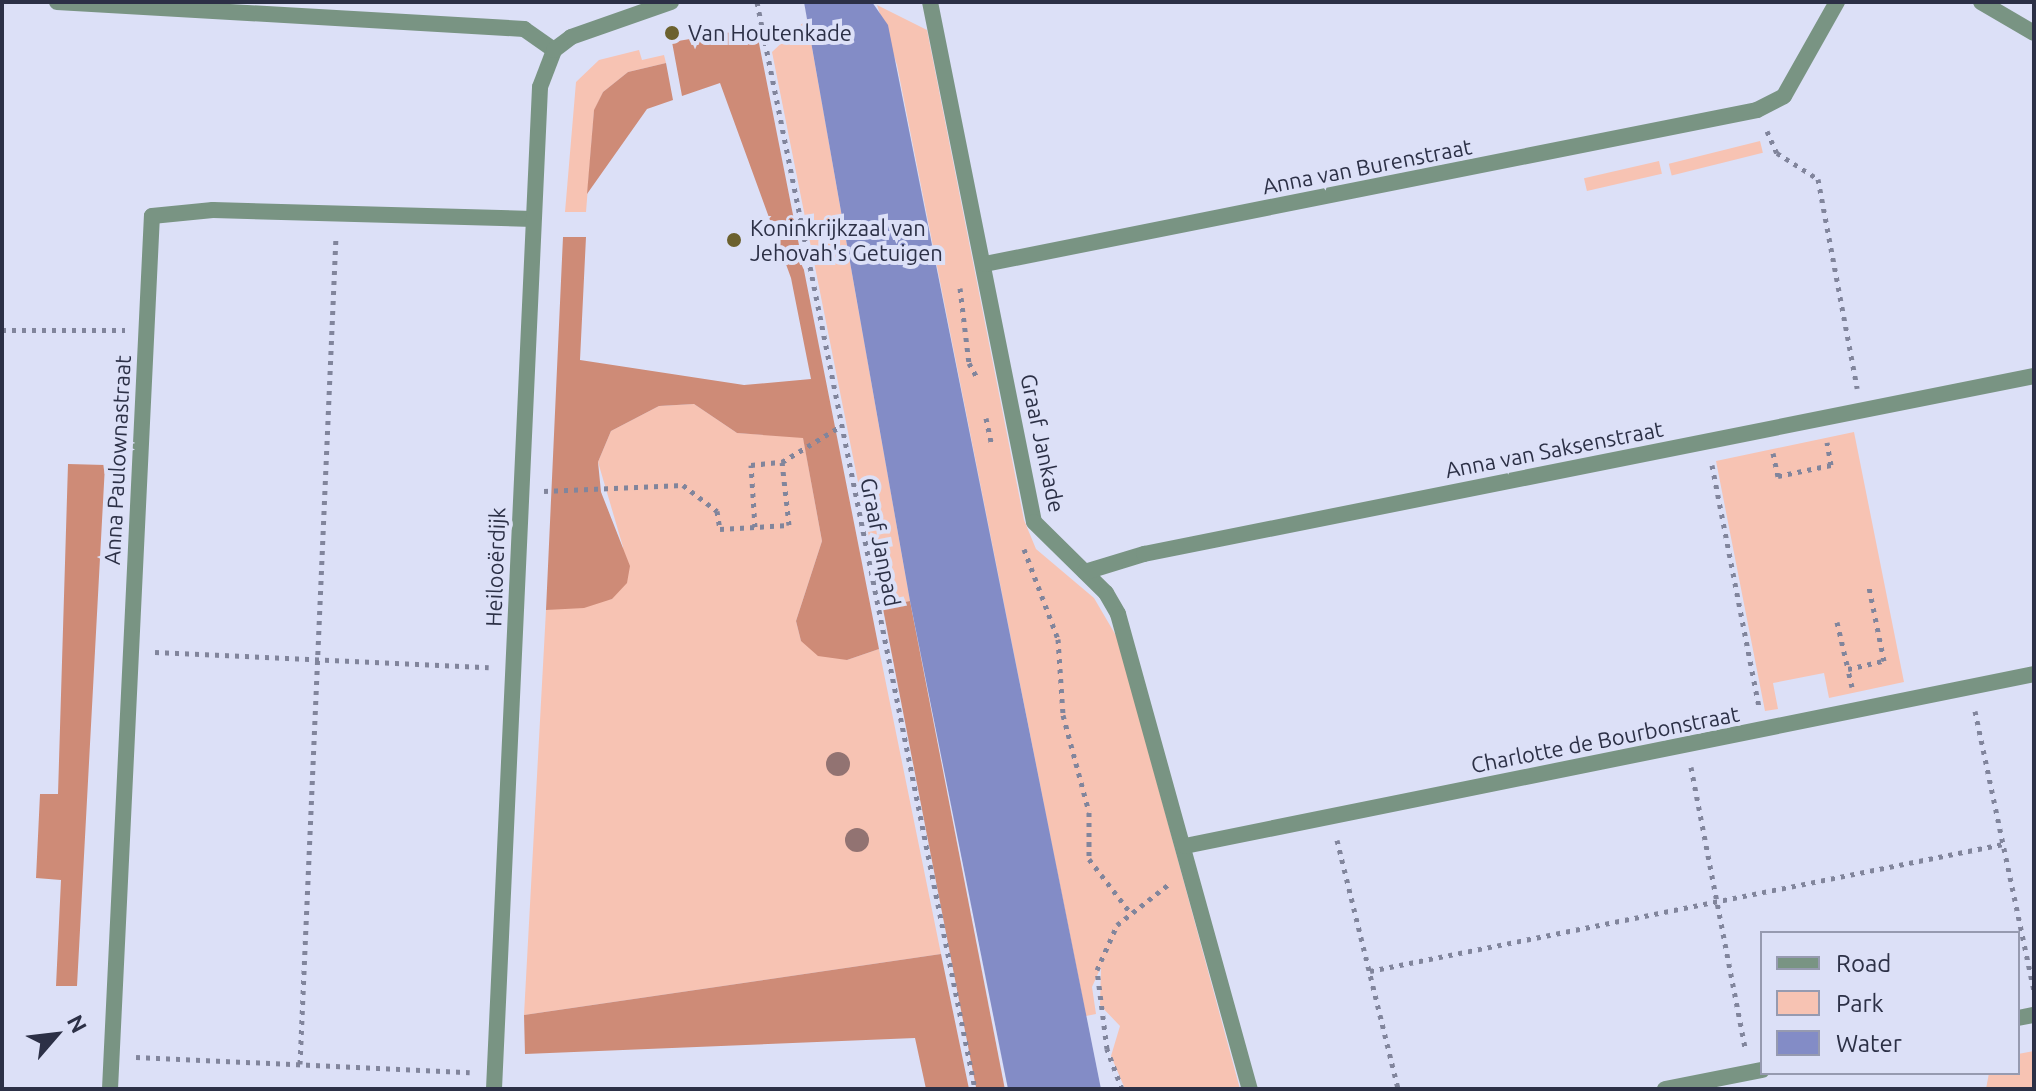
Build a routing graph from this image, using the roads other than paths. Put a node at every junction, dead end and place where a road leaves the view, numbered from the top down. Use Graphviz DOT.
graph roads {
  1 [pos="57,2"];
  2 [pos="671,2"];
  3 [pos="930,2"];
  4 [pos="1837,2"];
  5 [pos="1981,2"];
  6 [pos="2034,33"];
  7 [pos="554,50"];
  8 [pos="533,219"];
  9 [pos="985,264"];
  10 [pos="2034,376"];
  11 [pos="1085,572"];
  12 [pos="2034,674"];
  13 [pos="1185,846"];
  14 [pos="1756,1071"];
  15 [pos="494,1081"];
  16 [pos="110,1089"];
  17 [pos="1250,1089"];
  18 [pos="1665,1089"];
  1 -- 7 [label="street"];
  2 -- 7 [label="street"];
  3 -- 9 [label="street, Graaf Jankade"];
  4 -- 9 [label="street, Anna van Burenstraat"];
  5 -- 6 [label="street"];
  7 -- 8 [label="street, Heilooërdijk"];
  8 -- 15 [label="street, Heilooërdijk"];
  8 -- 16 [label="street, Anna Paulownastraat"];
  9 -- 11 [label="street, Graaf Jankade"];
  10 -- 11 [label="street, Anna van Saksenstraat"];
  11 -- 13 [label="street, Graaf Jankade"];
  12 -- 13 [label="street, Charlotte de Bourbonstraat"];
  13 -- 17 [label="street, Graaf Jankade"];
  14 -- 18 [label="street"];
}
